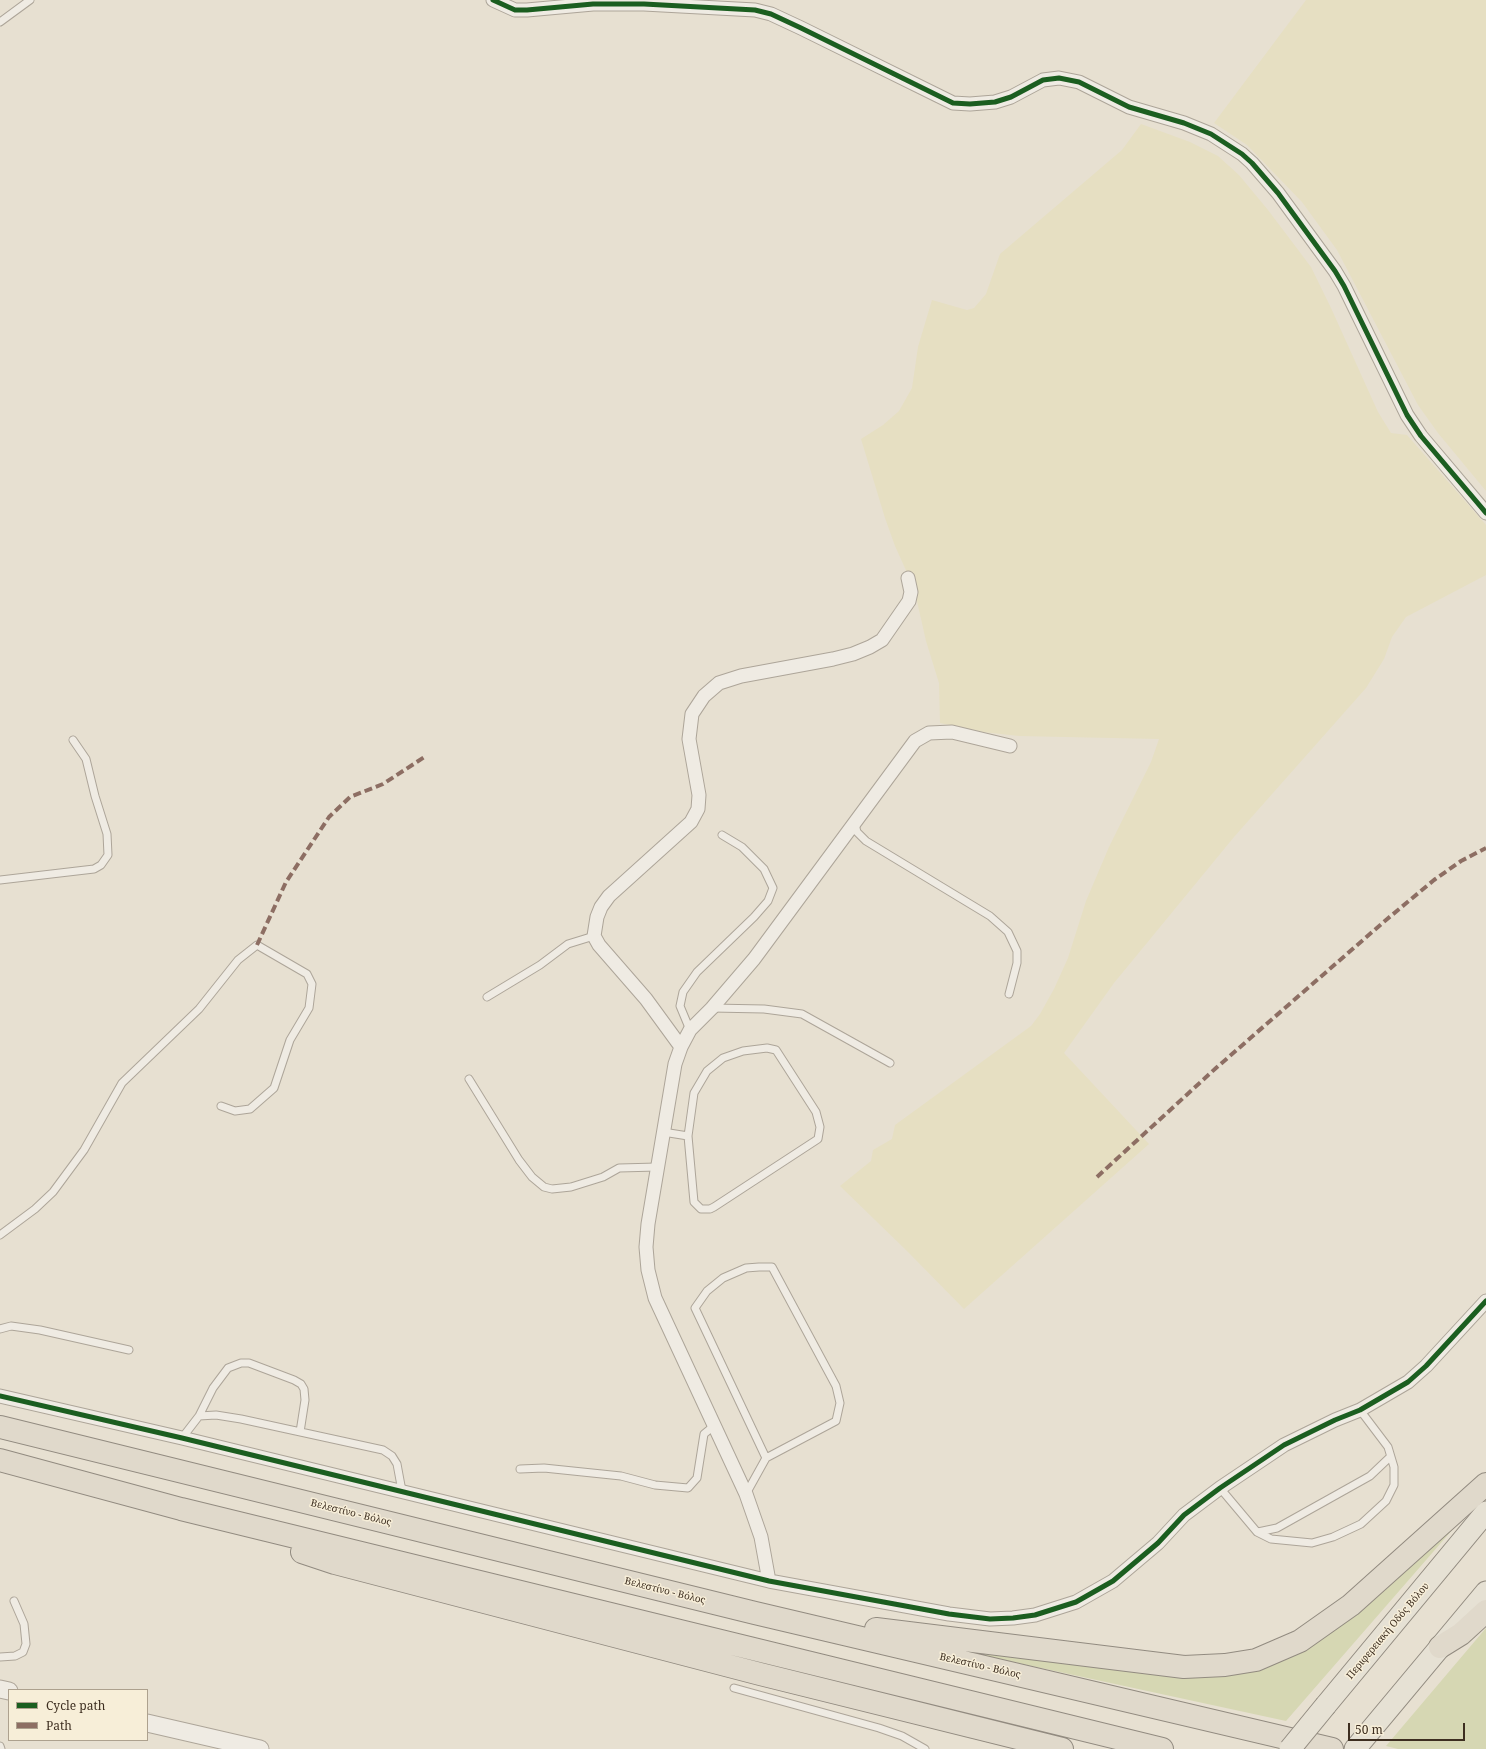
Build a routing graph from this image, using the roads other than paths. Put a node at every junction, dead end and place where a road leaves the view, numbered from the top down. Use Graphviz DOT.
graph roads {
  1 [pos="30,0"];
  2 [pos="493,0"];
  3 [pos="0,22"];
  4 [pos="1486,513"];
  5 [pos="908,578"];
  6 [pos="73,740"];
  7 [pos="1010,746"];
  8 [pos="855,824"];
  9 [pos="722,835"];
  10 [pos="0,880"];
  11 [pos="594,936"];
  12 [pos="1009,994"];
  13 [pos="487,997"];
  14 [pos="712,1008"];
  15 [pos="690,1030"];
  16 [pos="681,1048"];
  17 [pos="890,1063"];
  18 [pos="469,1079"];
  19 [pos="220,1106"];
  20 [pos="663,1132"];
  21 [pos="688,1136"];
  22 [pos="657,1167"];
  23 [pos="0,1235"];
  24 [pos="1486,1300"];
  25 [pos="0,1328"];
  26 [pos="130,1350"];
  27 [pos="0,1396"];
  28 [pos="1360,1410"];
  29 [pos="198,1416"];
  30 [pos="715,1425"];
  31 [pos="0,1427"];
  32 [pos="300,1432"];
  33 [pos="182,1438"];
  34 [pos="1390,1457"];
  35 [pos="766,1458"];
  36 [pos="0,1460"];
  37 [pos="520,1469"];
  38 [pos="1486,1484"];
  39 [pos="1220,1488"];
  40 [pos="402,1491"];
  41 [pos="746,1494"];
  42 [pos="181,1509"];
  43 [pos="1486,1512"];
  44 [pos="1258,1532"];
  45 [pos="769,1581"];
  46 [pos="1486,1592"];
  47 [pos="14,1601"];
  48 [pos="1486,1611"];
  49 [pos="755,1613"];
  50 [pos="1440,1647"];
  51 [pos="0,1657"];
  52 [pos="734,1688"];
  53 [pos="148,1723"];
  54 [pos="0,1746"];
  55 [pos="922,1748"];
  56 [pos="1,1749"];
  57 [pos="260,1749"];
  58 [pos="1062,1749"];
  59 [pos="1162,1749"];
  60 [pos="1290,1749"];
  61 [pos="1332,1749"];
  62 [pos="1355,1749"];
  1 -- 3 [label="lane"];
  2 -- 4 [label="street"];
  5 -- 11 [label="street"];
  6 -- 10 [label="lane"];
  7 -- 8 [label="street"];
  8 -- 12 [label="lane"];
  8 -- 14 [label="street"];
  9 -- 15 [label="lane"];
  11 -- 13 [label="lane"];
  11 -- 16 [label="street"];
  14 -- 15 [label="street"];
  14 -- 17 [label="lane"];
  15 -- 16 [label="street"];
  16 -- 20 [label="street"];
  18 -- 22 [label="lane"];
  19 -- 23 [label="lane"];
  20 -- 21 [label="lane"];
  20 -- 22 [label="street"];
  21 -- 21 [label="lane"];
  22 -- 30 [label="street"];
  24 -- 28 [label="street"];
  25 -- 26 [label="lane"];
  27 -- 33 [label="street"];
  28 -- 34 [label="lane"];
  28 -- 39 [label="street"];
  29 -- 32 [label="lane"];
  29 -- 32 [label="lane"];
  29 -- 33 [label="lane"];
  30 -- 37 [label="lane"];
  30 -- 41 [label="street"];
  31 -- 49 [label="highway, Βελεστίνο - Βόλος"];
  32 -- 40 [label="lane"];
  33 -- 40 [label="street"];
  34 -- 44 [label="lane"];
  34 -- 44 [label="lane"];
  35 -- 35 [label="lane"];
  35 -- 41 [label="lane"];
  36 -- 42 [label="highway"];
  38 -- 49 [label="highway"];
  39 -- 44 [label="lane"];
  39 -- 45 [label="street"];
  40 -- 45 [label="street"];
  41 -- 45 [label="street"];
  42 -- 58 [label="highway"];
  42 -- 59 [label="highway"];
  43 -- 60 [label="main road, Περιφερειακή Οδός Βόλου, bridge"];
  46 -- 50 [label="main road"];
  47 -- 51 [label="lane"];
  48 -- 50 [label="highway"];
  49 -- 61 [label="highway, Βελεστίνο - Βόλος"];
  50 -- 62 [label="main road"];
  52 -- 55 [label="lane"];
  53 -- 57 [label="street"];
  54 -- 56 [label="lane"];
}
